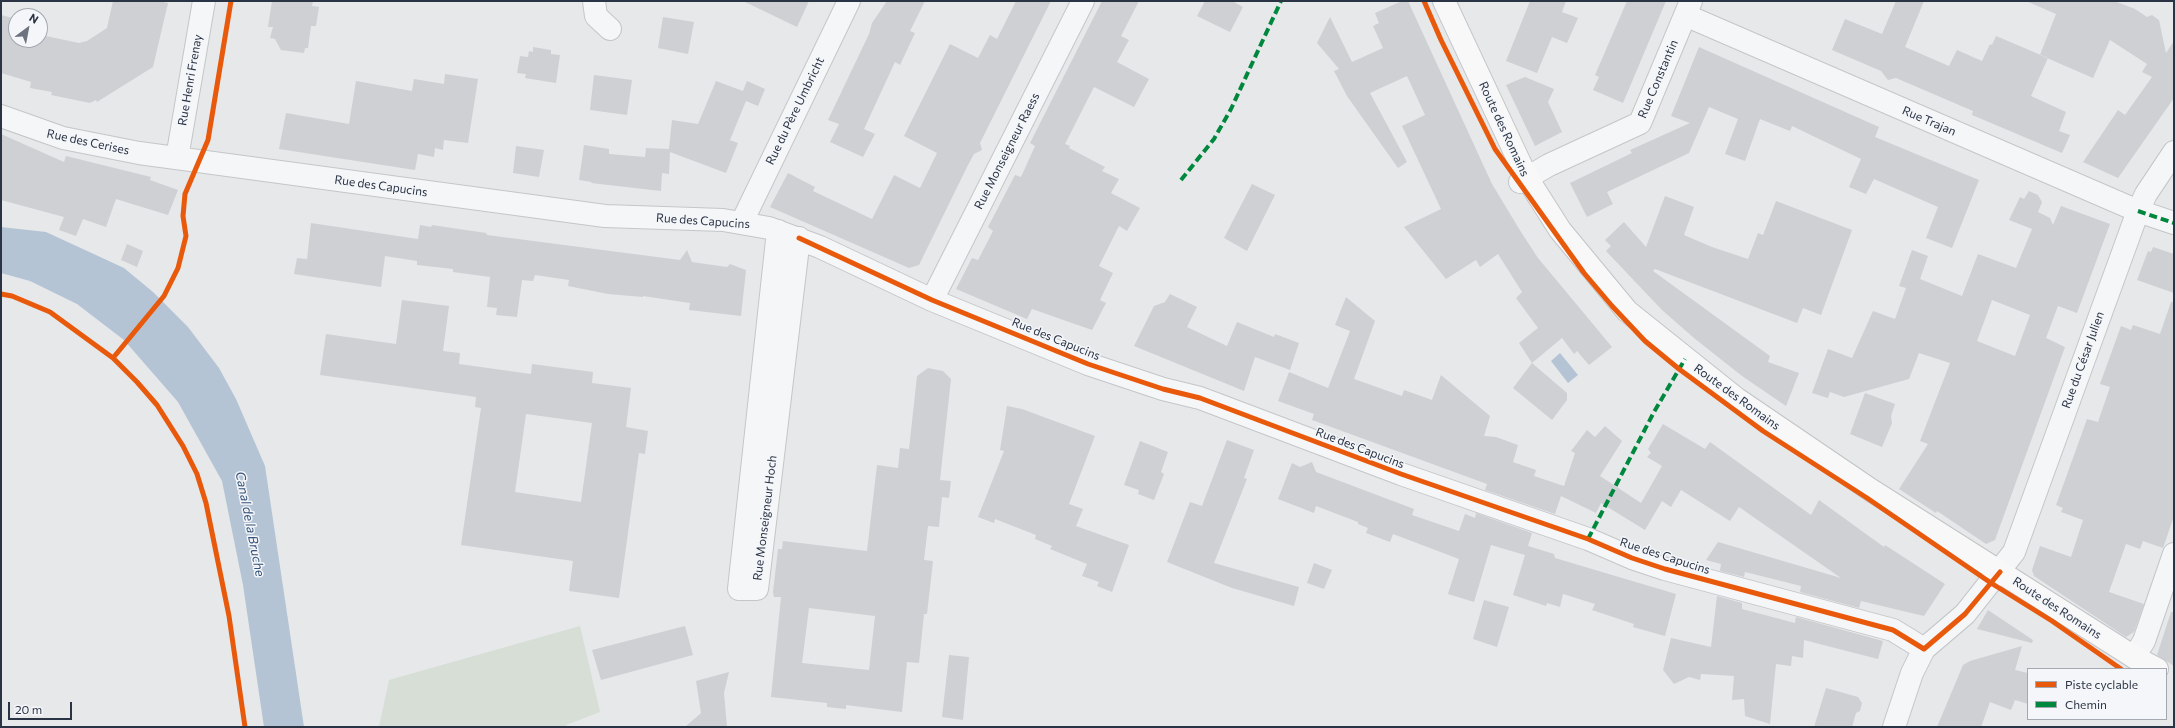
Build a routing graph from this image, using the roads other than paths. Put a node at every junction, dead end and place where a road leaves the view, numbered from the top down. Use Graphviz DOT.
graph roads {
  1 [pos="204,1"];
  2 [pos="594,1"];
  3 [pos="849,1"];
  4 [pos="1082,1"];
  5 [pos="1444,1"];
  6 [pos="1688,8"];
  7 [pos="610,29"];
  8 [pos="1,116"];
  9 [pos="2174,152"];
  10 [pos="177,158"];
  11 [pos="1523,180"];
  12 [pos="2138,211"];
  13 [pos="742,222"];
  14 [pos="2174,223"];
  15 [pos="778,231"];
  16 [pos="799,238"];
  17 [pos="932,300"];
  18 [pos="2174,554"];
  19 [pos="2000,572"];
  20 [pos="1924,649"];
  21 [pos="2134,657"];
  22 [pos="2155,668"];
  23 [pos="1894,727"];
  1 -- 10 [label="street, Rue Henri Frenay"];
  2 -- 7 [label="street"];
  3 -- 13 [label="street, Rue du Père Umbricht"];
  4 -- 17 [label="street, Rue Monseigneur Raess"];
  5 -- 11 [label="main road, Route des Romains"];
  6 -- 11 [label="street, Rue Constantin"];
  6 -- 12 [label="street, Rue Trajan"];
  8 -- 10 [label="street, Rue des Cerises"];
  9 -- 12 [label="street, Rue du César Julien"];
  10 -- 13 [label="street, Rue des Capucins"];
  11 -- 19 [label="main road, Route des Romains"];
  12 -- 14 [label="street, Rue Trajan"];
  12 -- 19 [label="street, Rue du César Julien"];
  13 -- 15 [label="street, Rue des Capucins"];
  15 -- 16 [label="street, Rue des Capucins"];
  15 -- 16 [label="street, Rue Monseigneur Hoch"];
  16 -- 17 [label="street, Rue des Capucins"];
  17 -- 20 [label="street, Rue des Capucins"];
  18 -- 21 [label="street"];
  19 -- 20 [label="street, Rue du César Julien"];
  19 -- 21 [label="main road, Route des Romains"];
  20 -- 23 [label="street"];
  21 -- 22 [label="main road, Route des Romains"];
}
